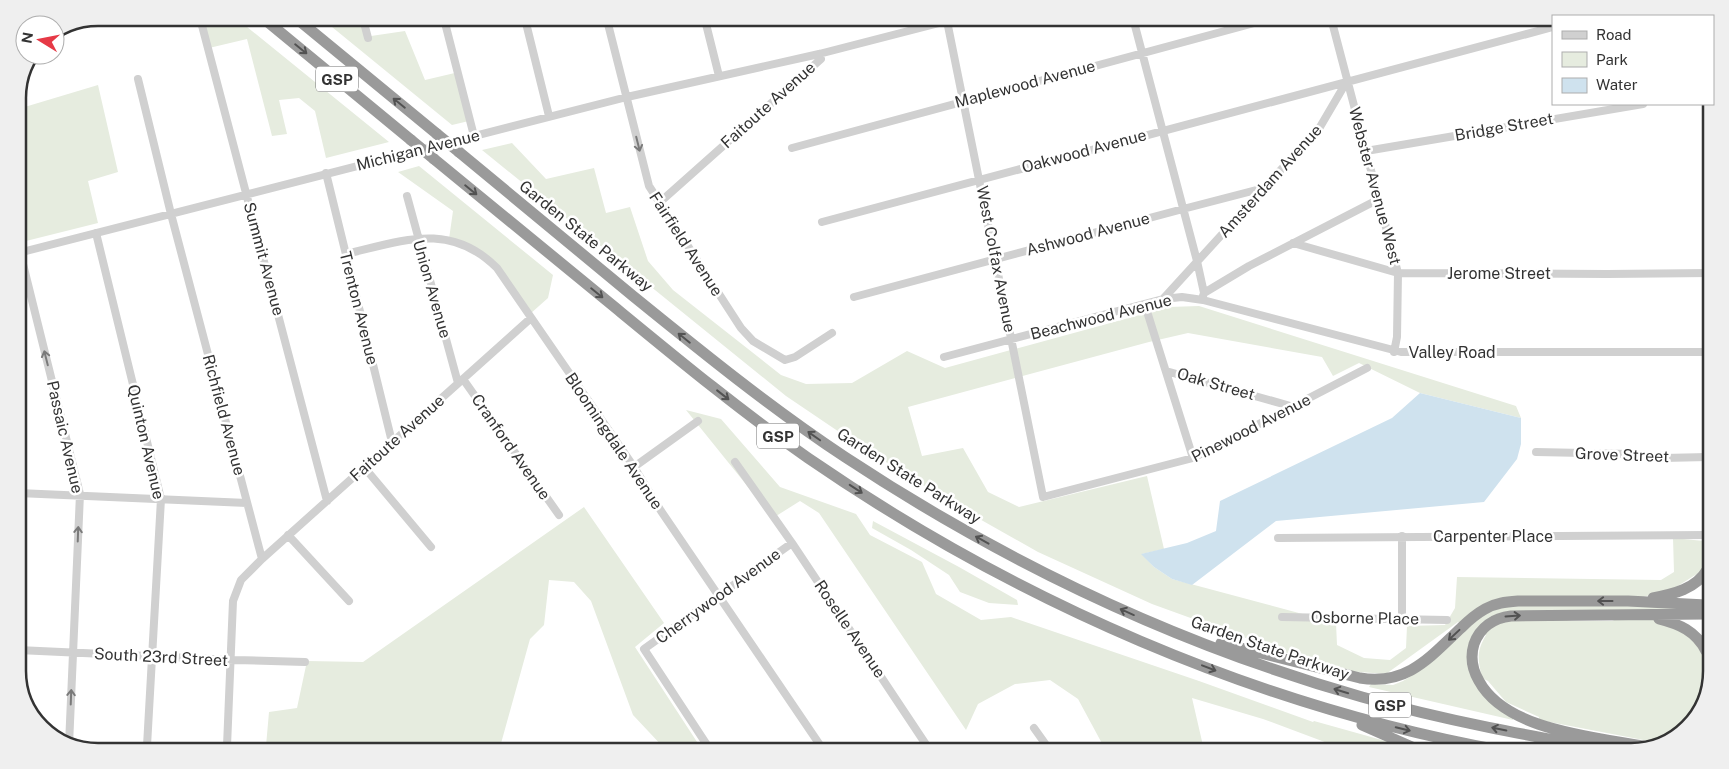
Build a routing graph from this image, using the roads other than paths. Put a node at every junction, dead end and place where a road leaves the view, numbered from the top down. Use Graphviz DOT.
graph roads {
  1 [pos="202,26"];
  2 [pos="273,26"];
  3 [pos="306,26"];
  4 [pos="365,26"];
  5 [pos="446,26"];
  6 [pos="526,26"];
  7 [pos="609,26"];
  8 [pos="706,26"];
  9 [pos="928,26"];
  10 [pos="948,26"];
  11 [pos="1135,26"];
  12 [pos="1243,26"];
  13 [pos="1333,26"];
  14 [pos="1552,27"];
  15 [pos="368,38"];
  16 [pos="1142,53"];
  17 [pos="820,54"];
  18 [pos="719,76"];
  19 [pos="138,79"];
  20 [pos="1347,81"];
  21 [pos="627,97"];
  22 [pos="964,101"];
  23 [pos="1637,105"];
  24 [pos="549,116"];
  25 [pos="1163,130"];
  26 [pos="474,136"];
  27 [pos="792,148"];
  28 [pos="1366,151"];
  29 [pos="326,173"];
  30 [pos="980,180"];
  31 [pos="1264,188"];
  32 [pos="247,195"];
  33 [pos="406,196"];
  34 [pos="1379,199"];
  35 [pos="659,203"];
  36 [pos="1183,209"];
  37 [pos="171,214"];
  38 [pos="822,222"];
  39 [pos="96,233"];
  40 [pos="418,238"];
  41 [pos="1293,243"];
  42 [pos="26,250"];
  43 [pos="346,254"];
  44 [pos="996,259"];
  45 [pos="1197,261"];
  46 [pos="1398,273"];
  47 [pos="1703,273"];
  48 [pos="26,280"];
  49 [pos="1203,296"];
  50 [pos="854,297"];
  51 [pos="1163,299"];
  52 [pos="1145,304"];
  53 [pos="531,318"];
  54 [pos="832,333"];
  55 [pos="1012,340"];
  56 [pos="1394,352"];
  57 [pos="1703,352"];
  58 [pos="944,357"];
  59 [pos="1367,368"];
  60 [pos="1166,370"];
  61 [pos="461,381"];
  62 [pos="1294,406"];
  63 [pos="698,421"];
  64 [pos="392,442"];
  65 [pos="1536,452"];
  66 [pos="1703,457"];
  67 [pos="1193,458"];
  68 [pos="735,462"];
  69 [pos="634,467"];
  70 [pos="364,468"];
  71 [pos="26,493"];
  72 [pos="79,496"];
  73 [pos="1043,496"];
  74 [pos="161,499"];
  75 [pos="327,501"];
  76 [pos="247,503"];
  77 [pos="559,515"];
  78 [pos="1703,535"];
  79 [pos="288,536"];
  80 [pos="1402,536"];
  81 [pos="1278,538"];
  82 [pos="792,542"];
  83 [pos="431,547"];
  84 [pos="262,559"];
  85 [pos="1703,576"];
  86 [pos="718,595"];
  87 [pos="349,601"];
  88 [pos="1628,601"];
  89 [pos="1703,605"];
  90 [pos="1703,614"];
  91 [pos="1632,616"];
  92 [pos="1282,617"];
  93 [pos="1402,619"];
  94 [pos="1447,620"];
  95 [pos="1172,631"];
  96 [pos="1703,647"];
  97 [pos="26,650"];
  98 [pos="73,653"];
  99 [pos="152,657"];
  100 [pos="230,660"];
  101 [pos="305,662"];
  102 [pos="1305,702"];
  103 [pos="1034,728"];
  104 [pos="69,737"];
  105 [pos="147,743"];
  106 [pos="227,743"];
  107 [pos="706,743"];
  108 [pos="819,743"];
  109 [pos="925,743"];
  110 [pos="1044,743"];
  111 [pos="1402,743"];
  112 [pos="1466,743"];
  113 [pos="1573,743"];
  114 [pos="1627,743"];
  1 -- 32 [label="street, Summit Avenue"];
  2 -- 102 [label="highway, GSP, one-way, bridge"];
  95 -- 3 [label="highway, Garden State Parkway / GSP, one-way, bridge"];
  4 -- 15 [label="street"];
  5 -- 26 [label="street"];
  6 -- 24 [label="street"];
  7 -- 21 [label="street, Fairfield Avenue"];
  8 -- 18 [label="street"];
  9 -- 17 [label="street, Faitoute Avenue"];
  10 -- 22 [label="street, West Colfax Avenue"];
  11 -- 16 [label="street"];
  12 -- 16 [label="street, Maplewood Avenue"];
  13 -- 20 [label="street, Webster Avenue West"];
  14 -- 20 [label="street"];
  16 -- 22 [label="street, Maplewood Avenue"];
  16 -- 25 [label="street"];
  17 -- 18 [label="street, Michigan Avenue"];
  17 -- 35 [label="street, Faitoute Avenue"];
  18 -- 21 [label="street, Michigan Avenue"];
  19 -- 37 [label="street, Richfield Avenue"];
  20 -- 25 [label="street, Oakwood Avenue"];
  20 -- 28 [label="street, Webster Avenue West"];
  20 -- 31 [label="street, Amsterdam Avenue"];
  21 -- 24 [label="street, Michigan Avenue"];
  21 -- 35 [label="street, Fairfield Avenue, one-way"];
  22 -- 27 [label="street, Maplewood Avenue"];
  22 -- 30 [label="street, West Colfax Avenue"];
  23 -- 28 [label="street, Bridge Street"];
  24 -- 26 [label="street, Michigan Avenue"];
  25 -- 30 [label="street, Oakwood Avenue"];
  25 -- 36 [label="street"];
  26 -- 29 [label="street, Michigan Avenue"];
  28 -- 34 [label="street, Webster Avenue West"];
  29 -- 32 [label="street, Michigan Avenue"];
  29 -- 43 [label="street, Trenton Avenue"];
  30 -- 38 [label="street, Oakwood Avenue"];
  30 -- 44 [label="street, West Colfax Avenue"];
  31 -- 36 [label="street, Ashwood Avenue"];
  31 -- 45 [label="street, Amsterdam Avenue"];
  32 -- 37 [label="street, Michigan Avenue"];
  32 -- 75 [label="street, Summit Avenue"];
  33 -- 40 [label="street, Union Avenue"];
  34 -- 41 [label="street"];
  34 -- 46 [label="street, Webster Avenue West"];
  35 -- 54 [label="street, Fairfield Avenue"];
  36 -- 44 [label="street, Ashwood Avenue"];
  36 -- 45 [label="street"];
  37 -- 39 [label="street, Michigan Avenue"];
  37 -- 76 [label="street, Richfield Avenue"];
  39 -- 42 [label="street, Michigan Avenue"];
  39 -- 74 [label="street, Quinton Avenue"];
  40 -- 43 [label="street, Bloomingdale Avenue"];
  40 -- 53 [label="street, Bloomingdale Avenue"];
  40 -- 61 [label="street, Union Avenue"];
  41 -- 46 [label="street, Jerome Street"];
  41 -- 49 [label="street"];
  43 -- 64 [label="street, Trenton Avenue"];
  44 -- 50 [label="street, Ashwood Avenue"];
  44 -- 55 [label="street, West Colfax Avenue"];
  45 -- 49 [label="street"];
  45 -- 51 [label="street, Amsterdam Avenue"];
  46 -- 47 [label="street, Jerome Street"];
  46 -- 56 [label="street, Webster Avenue West"];
  72 -- 48 [label="street, Passaic Avenue, one-way"];
  49 -- 51 [label="street, Beachwood Avenue"];
  49 -- 56 [label="street, Valley Road"];
  51 -- 52 [label="street, Beachwood Avenue"];
  52 -- 55 [label="street, Beachwood Avenue"];
  52 -- 60 [label="street"];
  53 -- 61 [label="street, Faitoute Avenue"];
  53 -- 69 [label="street, Bloomingdale Avenue"];
  55 -- 58 [label="street, Beachwood Avenue"];
  55 -- 73 [label="street, West Colfax Avenue"];
  56 -- 57 [label="street, Valley Road"];
  59 -- 62 [label="street, Pinewood Avenue"];
  60 -- 62 [label="street, Oak Street"];
  60 -- 67 [label="street"];
  61 -- 64 [label="street, Faitoute Avenue"];
  61 -- 77 [label="street, Cranford Avenue"];
  62 -- 67 [label="street, Pinewood Avenue"];
  63 -- 69 [label="street"];
  64 -- 70 [label="street, Faitoute Avenue"];
  65 -- 66 [label="street, Grove Street"];
  67 -- 73 [label="street, Pinewood Avenue"];
  68 -- 82 [label="street, Roselle Avenue"];
  69 -- 86 [label="street, Bloomingdale Avenue"];
  70 -- 75 [label="street, Faitoute Avenue"];
  70 -- 83 [label="street"];
  71 -- 72 [label="street"];
  72 -- 74 [label="street"];
  98 -- 72 [label="street, Passaic Avenue, one-way"];
  74 -- 76 [label="street"];
  74 -- 99 [label="street, Quinton Avenue"];
  75 -- 79 [label="street, Faitoute Avenue"];
  76 -- 84 [label="street, Richfield Avenue"];
  78 -- 80 [label="street, Carpenter Place"];
  79 -- 84 [label="street, Faitoute Avenue"];
  79 -- 87 [label="street"];
  80 -- 81 [label="street, Carpenter Place"];
  80 -- 93 [label="street"];
  82 -- 86 [label="street, Cherrywood Avenue"];
  82 -- 109 [label="street, Roselle Avenue"];
  84 -- 100 [label="street"];
  85 -- 88 [label="highway"];
  86 -- 107 [label="street, Cherrywood Avenue"];
  86 -- 108 [label="street, Bloomingdale Avenue"];
  88 -- 89 [label="highway"];
  88 -- 95 [label="highway, one-way"];
  90 -- 91 [label="highway"];
  91 -- 96 [label="highway"];
  114 -- 91 [label="highway, one-way"];
  92 -- 93 [label="street, Osborne Place"];
  93 -- 94 [label="street, Osborne Place"];
  113 -- 95 [label="highway, Garden State Parkway / GSP, one-way"];
  97 -- 98 [label="street, South 23rd Street"];
  98 -- 99 [label="street, South 23rd Street"];
  104 -- 98 [label="street, Passaic Avenue, one-way"];
  99 -- 100 [label="street, South 23rd Street"];
  99 -- 105 [label="street, Quinton Avenue"];
  100 -- 101 [label="street, South 23rd Street"];
  100 -- 106 [label="street"];
  102 -- 111 [label="highway"];
  102 -- 112 [label="highway, GSP, one-way"];
  103 -- 110 [label="street"];
}
